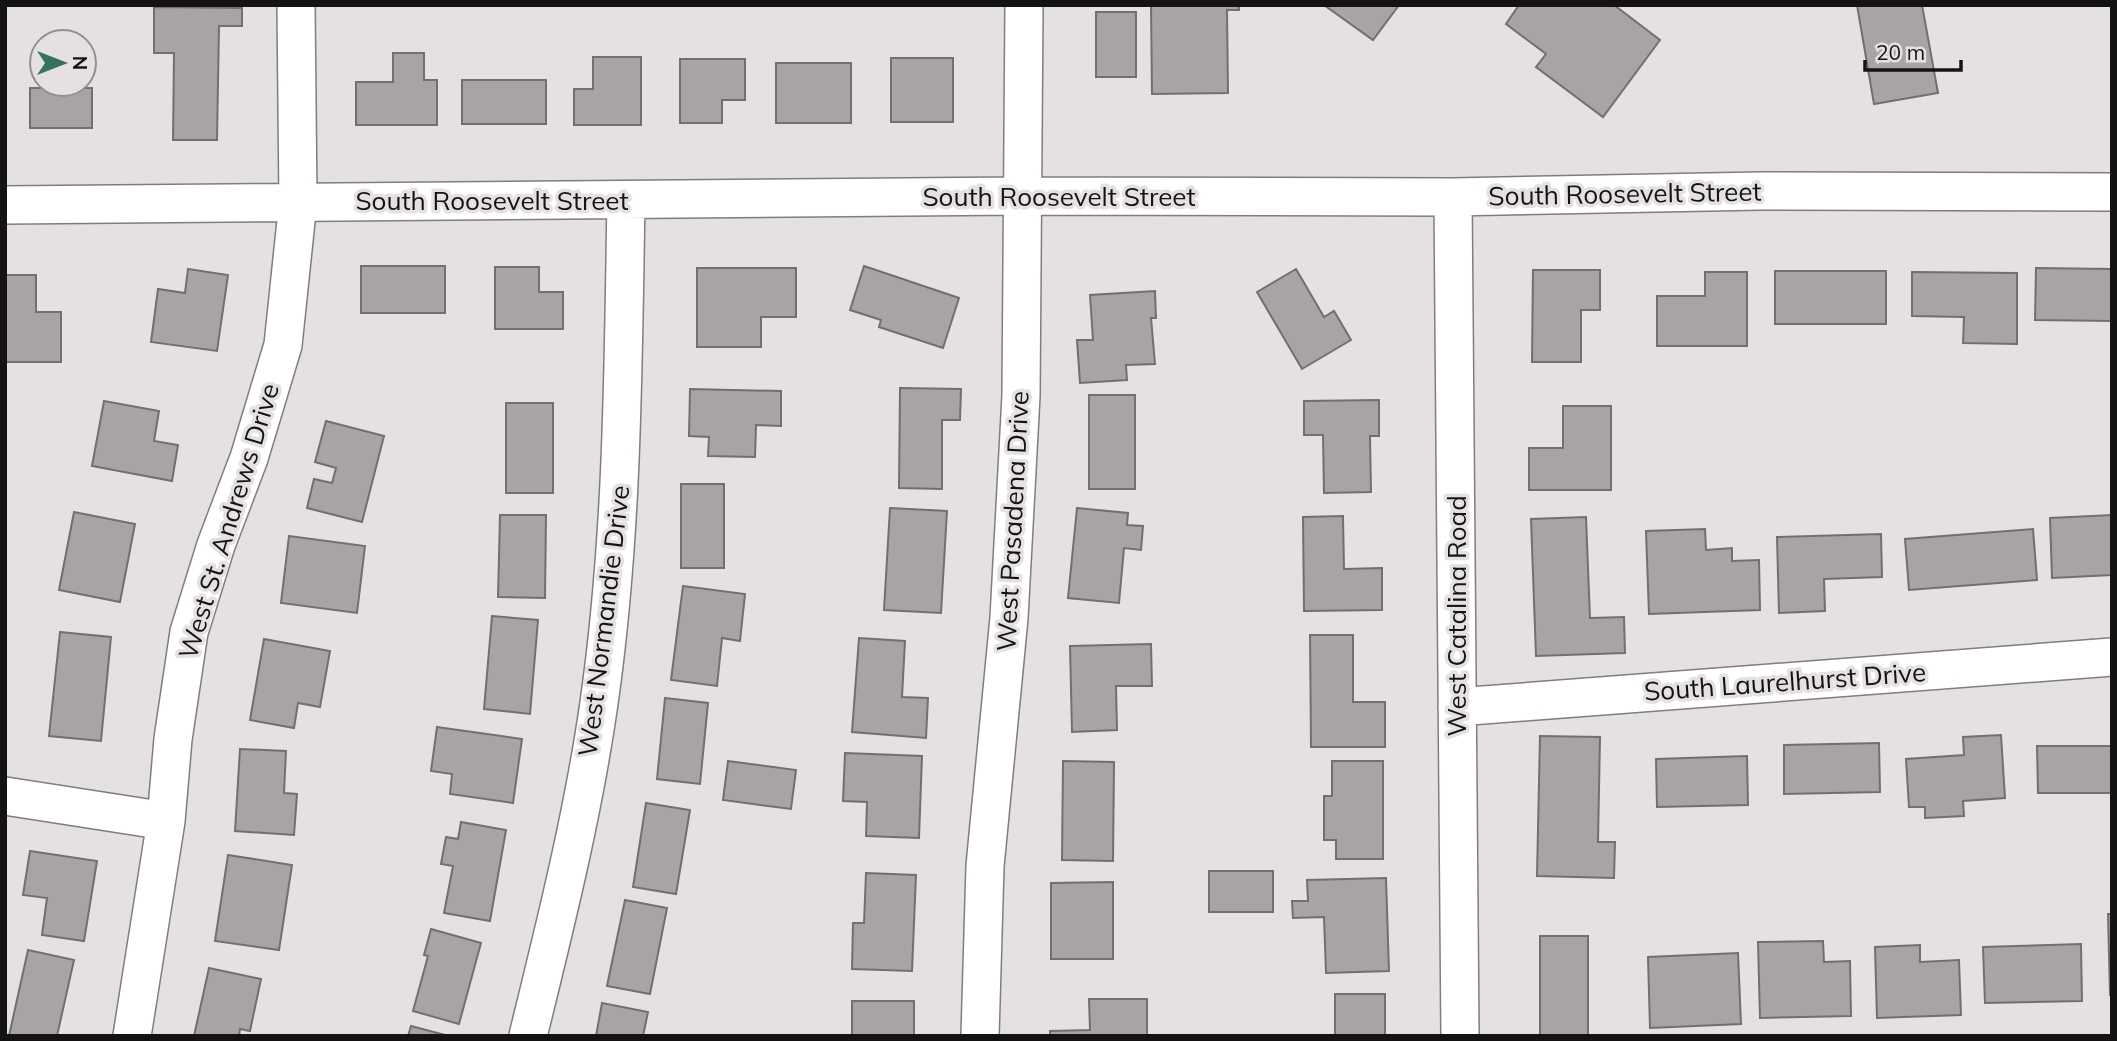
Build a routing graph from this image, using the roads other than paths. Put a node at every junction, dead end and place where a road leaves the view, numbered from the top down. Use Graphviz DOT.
graph roads {
  1 [pos="296,5"];
  2 [pos="1024,5"];
  3 [pos="2112,192"];
  4 [pos="1025,196"];
  5 [pos="1453,197"];
  6 [pos="626,200"];
  7 [pos="298,202"];
  8 [pos="5,205"];
  9 [pos="2112,657"];
  10 [pos="1457,707"];
  11 [pos="5,796"];
  12 [pos="166,821"];
  13 [pos="132,1036"];
  14 [pos="528,1036"];
  15 [pos="980,1036"];
  16 [pos="1460,1036"];
  1 -- 7 [label="street, West St. Andrews Drive"];
  2 -- 4 [label="street, West Pasadena Drive"];
  3 -- 5 [label="street, South Roosevelt Street"];
  4 -- 5 [label="street, South Roosevelt Street"];
  4 -- 6 [label="street, South Roosevelt Street"];
  4 -- 15 [label="street, West Pasadena Drive"];
  5 -- 10 [label="street, West Catalina Road"];
  6 -- 7 [label="street, South Roosevelt Street"];
  6 -- 14 [label="street, West Normandie Drive"];
  7 -- 8 [label="street, South Roosevelt Street"];
  7 -- 12 [label="street, West St. Andrews Drive"];
  9 -- 10 [label="street, South Laurelhurst Drive"];
  10 -- 16 [label="street, West Catalina Road"];
  11 -- 12 [label="street"];
  12 -- 13 [label="street, West St. Andrews Drive"];
}
